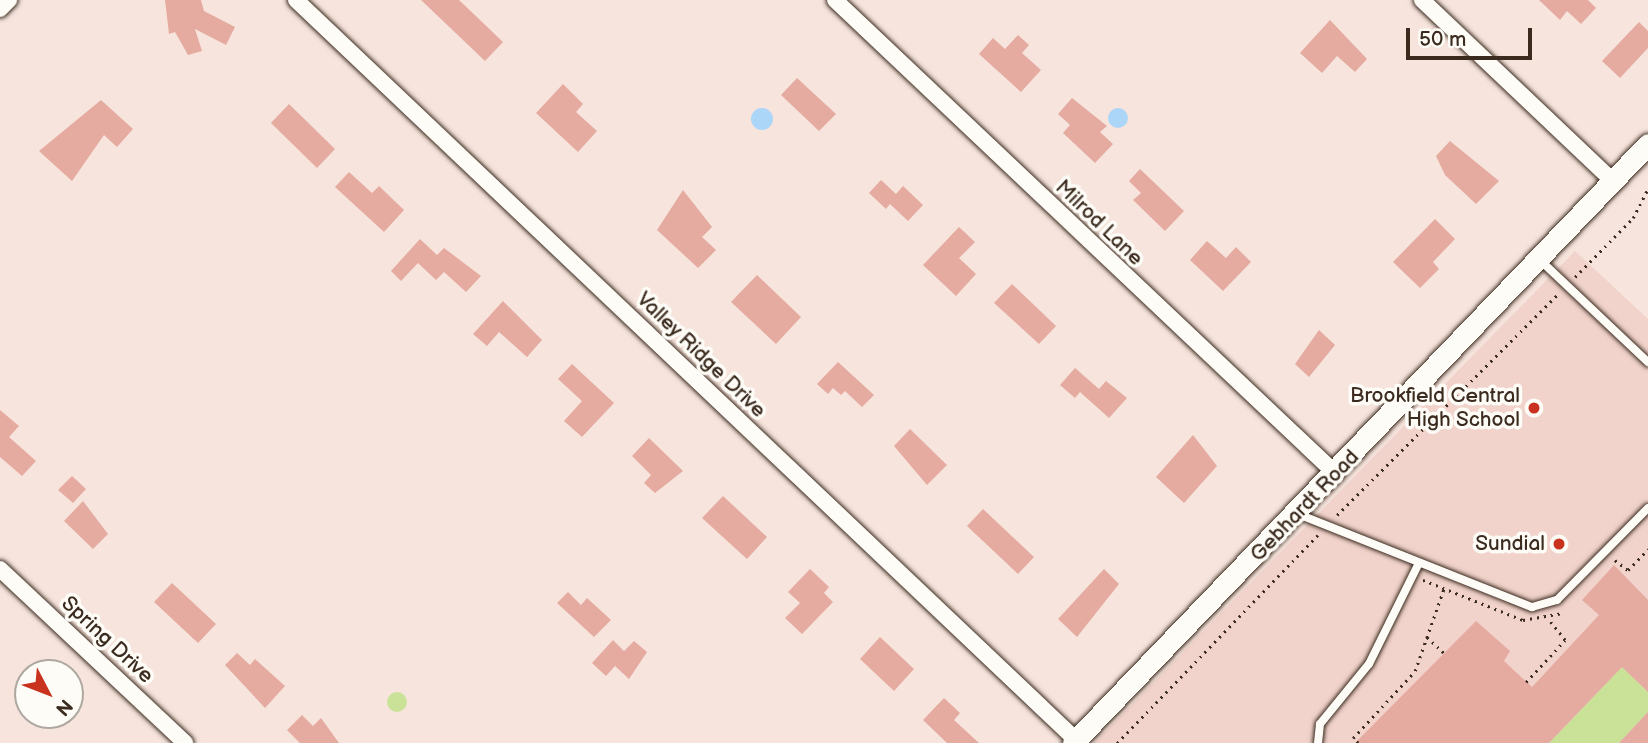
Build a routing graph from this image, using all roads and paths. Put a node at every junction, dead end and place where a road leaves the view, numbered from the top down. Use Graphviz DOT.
graph roads {
  1 [pos="9,0"];
  2 [pos="296,0"];
  3 [pos="835,0"];
  4 [pos="1422,0"];
  5 [pos="0,9"];
  6 [pos="1648,144"];
  7 [pos="1613,181"];
  8 [pos="1648,189"];
  9 [pos="1540,260"];
  10 [pos="1567,285"];
  11 [pos="1648,362"];
  12 [pos="1336,474"];
  13 [pos="1648,508"];
  14 [pos="1298,514"];
  15 [pos="1328,524"];
  16 [pos="1419,563"];
  17 [pos="0,569"];
  18 [pos="1444,588"];
  19 [pos="1548,619"];
  20 [pos="1427,637"];
  21 [pos="1445,654"];
  22 [pos="1527,681"];
  23 [pos="1075,742"];
  24 [pos="185,743"];
  25 [pos="1117,743"];
  26 [pos="1318,743"];
  27 [pos="1357,743"];
  1 -- 5 [label="street"];
  2 -- 23 [label="street, Valley Ridge Drive"];
  3 -- 12 [label="street, Milrod Lane"];
  4 -- 7 [label="street"];
  6 -- 7 [label="street, Gebhardt Road"];
  7 -- 9 [label="street, Gebhardt Road"];
  8 -- 10 [label="path"];
  9 -- 10 [label="lane"];
  9 -- 12 [label="street, Gebhardt Road"];
  10 -- 11 [label="lane"];
  10 -- 15 [label="path"];
  12 -- 14 [label="street, Gebhardt Road"];
  13 -- 16 [label="lane"];
  14 -- 15 [label="lane"];
  14 -- 23 [label="street, Gebhardt Road"];
  15 -- 16 [label="lane"];
  15 -- 25 [label="path"];
  16 -- 26 [label="lane"];
  17 -- 24 [label="street, Spring Drive"];
  18 -- 20 [label="path"];
  19 -- 22 [label="path"];
  20 -- 21 [label="path"];
  20 -- 27 [label="path"];
}
